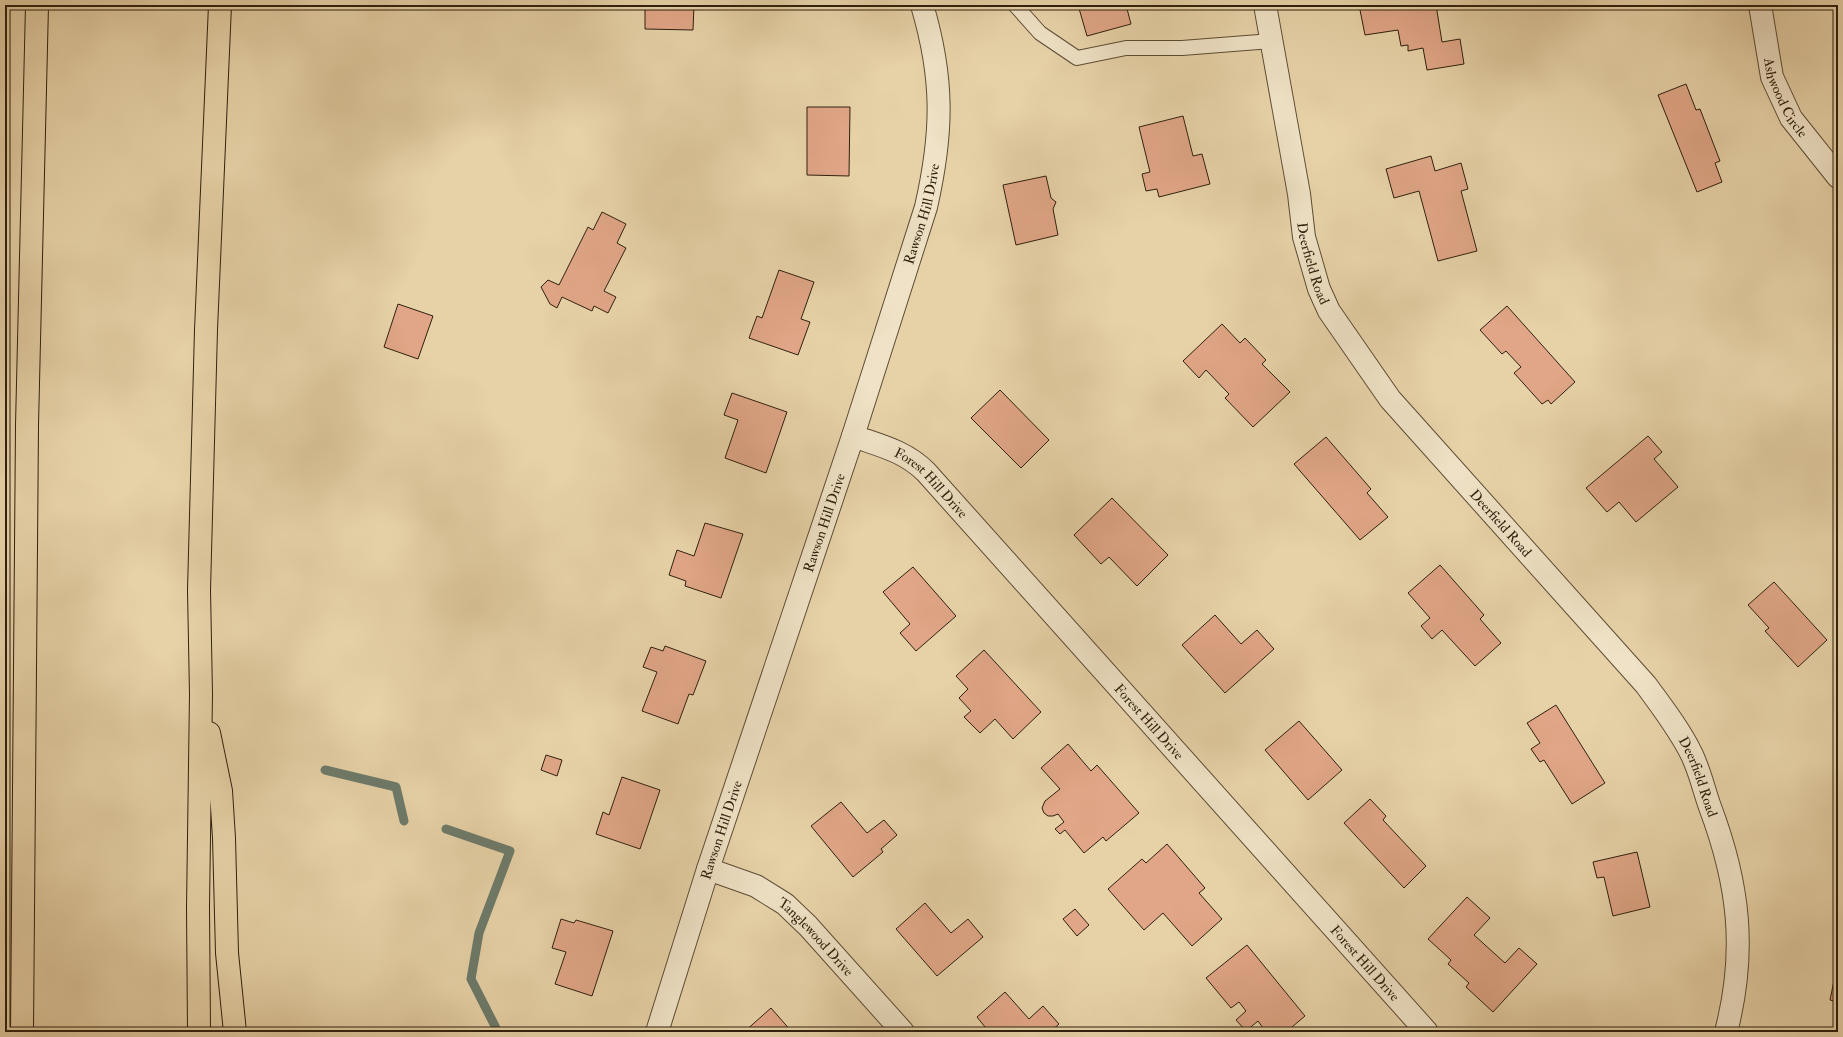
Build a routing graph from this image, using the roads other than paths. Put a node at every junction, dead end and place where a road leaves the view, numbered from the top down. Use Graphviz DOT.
graph roads {
  1 [pos="37,5"];
  2 [pos="220,5"];
  3 [pos="922,5"];
  4 [pos="1015,5"];
  5 [pos="1265,5"];
  6 [pos="1760,5"];
  7 [pos="1272,41"];
  8 [pos="1838,177"];
  9 [pos="853,436"];
  10 [pos="201,694"];
  11 [pos="708,869"];
  12 [pos="21,1028"];
  13 [pos="199,1032"];
  14 [pos="235,1032"];
  15 [pos="657,1032"];
  16 [pos="903,1032"];
  17 [pos="1427,1032"];
  18 [pos="1726,1032"];
  1 -- 12 [label="highway"];
  2 -- 10 [label="highway"];
  3 -- 9 [label="street, Rawson Hill Drive"];
  4 -- 7 [label="lane"];
  5 -- 7 [label="street, Deerfield Road"];
  6 -- 8 [label="street, Ashwood Circle"];
  7 -- 18 [label="street, Deerfield Road"];
  9 -- 11 [label="street, Rawson Hill Drive"];
  9 -- 17 [label="street, Forest Hill Drive"];
  10 -- 13 [label="highway"];
  10 -- 14 [label="highway"];
  11 -- 15 [label="street, Rawson Hill Drive"];
  11 -- 16 [label="street, Tanglewood Drive"];
}
